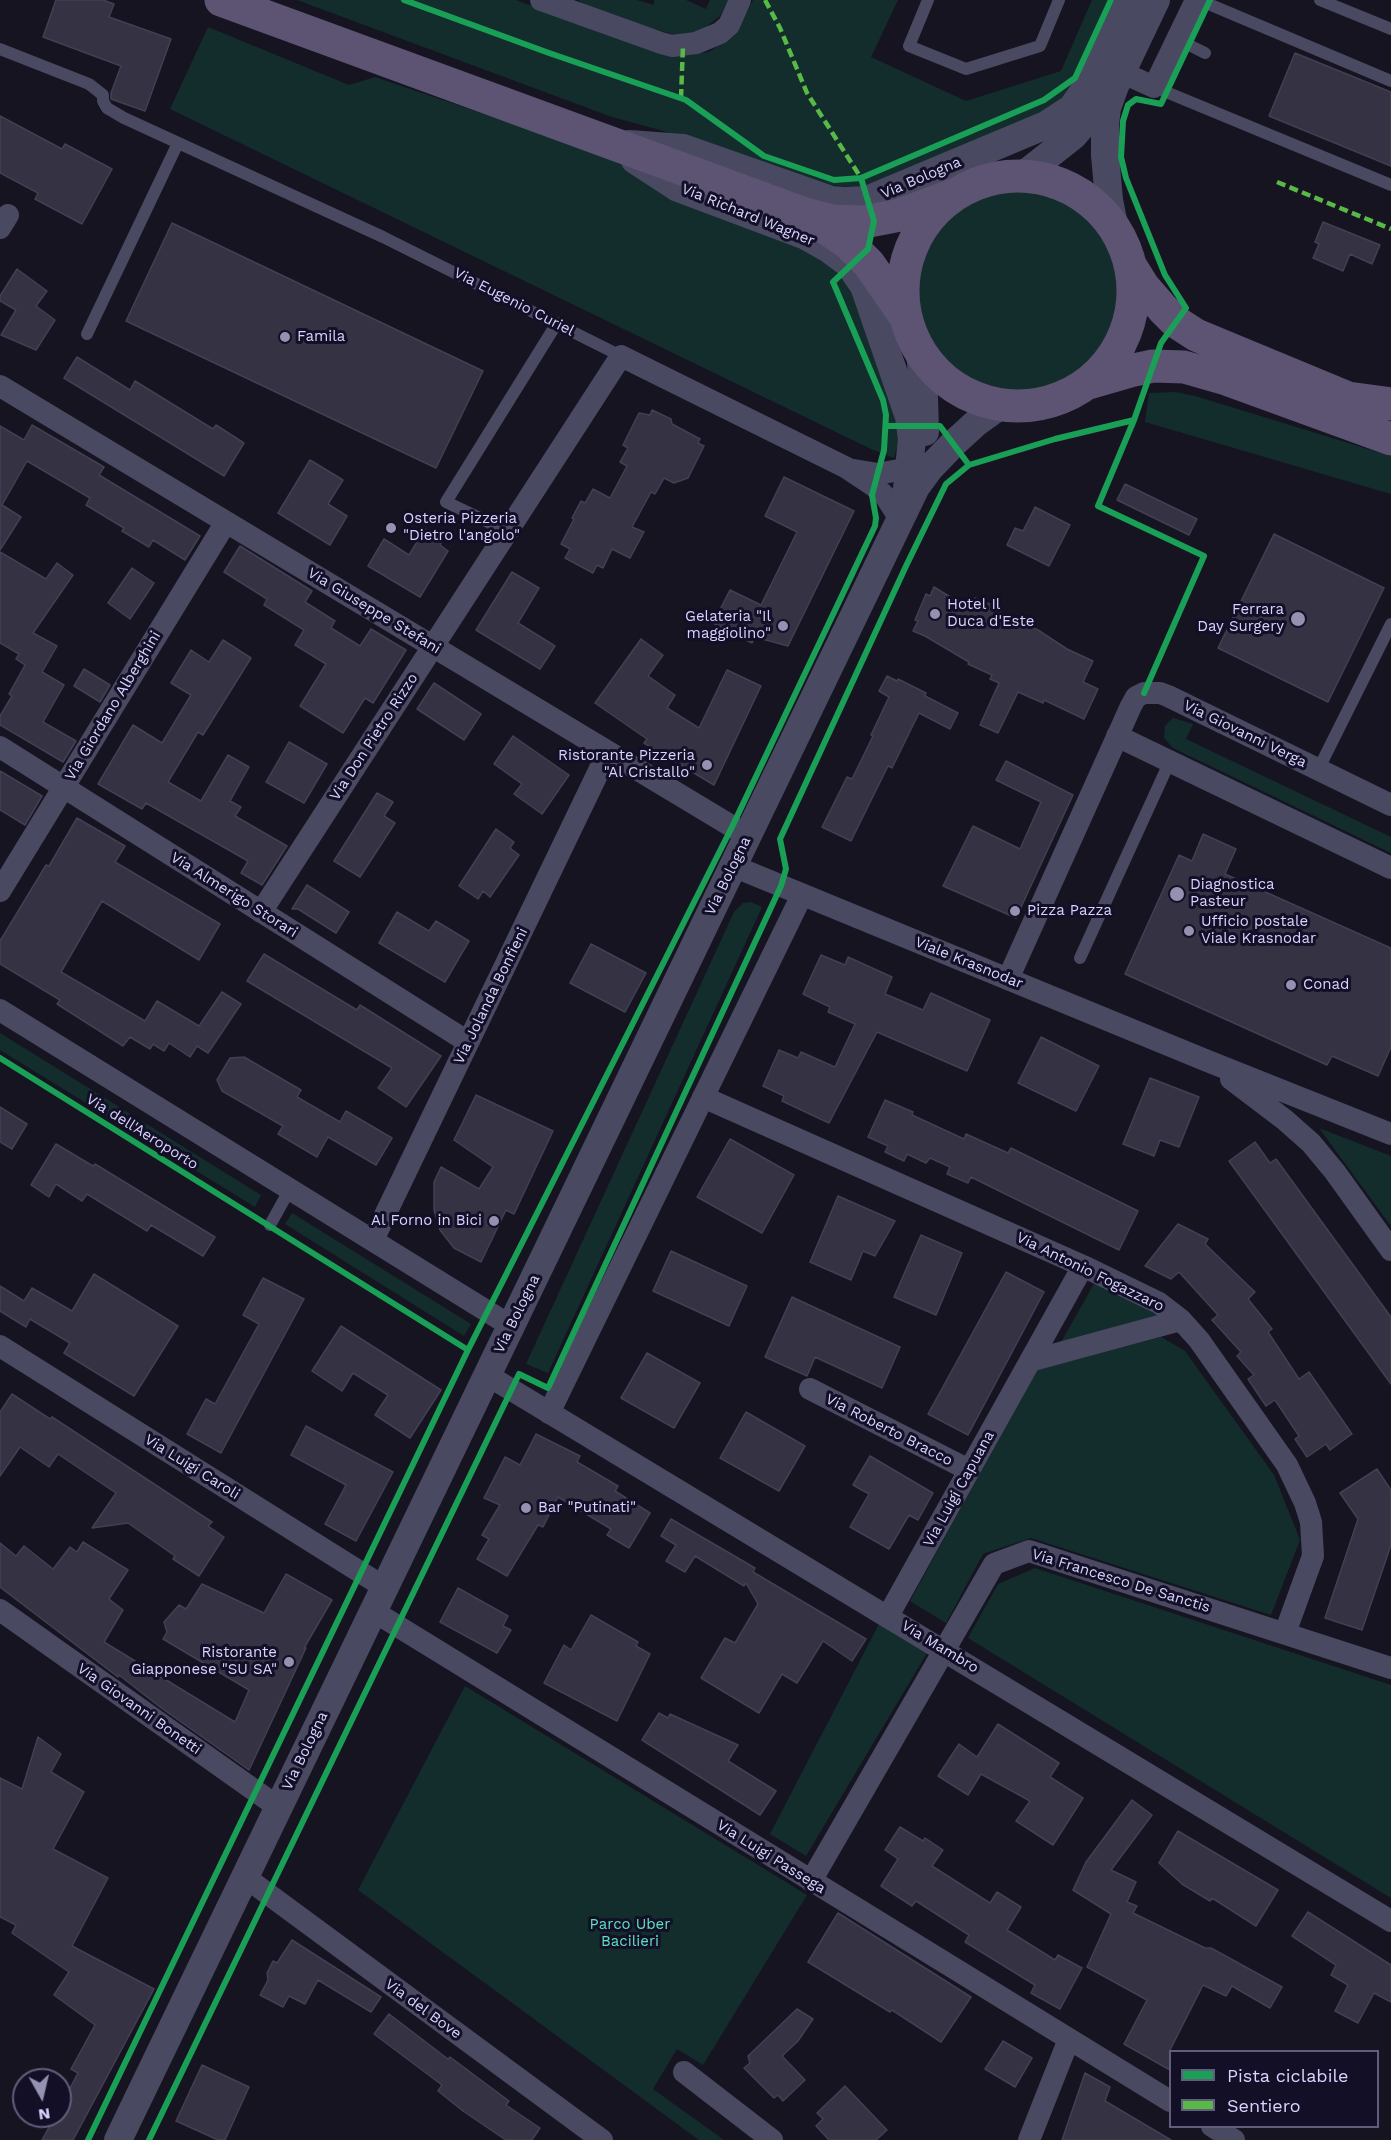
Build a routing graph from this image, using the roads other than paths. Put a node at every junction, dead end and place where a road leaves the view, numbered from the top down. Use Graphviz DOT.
graph roads {
  1 [pos="221,0"];
  2 [pos="541,0"];
  3 [pos="740,0"];
  4 [pos="928,0"];
  5 [pos="1059,0"];
  6 [pos="1130,0"];
  7 [pos="1156,0"];
  8 [pos="1198,0"];
  9 [pos="1320,0"];
  10 [pos="571,7"];
  11 [pos="1391,29"];
  12 [pos="1177,39"];
  13 [pos="0,49"];
  14 [pos="1205,53"];
  15 [pos="1118,79"];
  16 [pos="1391,81"];
  17 [pos="1155,87"];
  18 [pos="178,143"];
  19 [pos="610,143"];
  20 [pos="1021,177"];
  21 [pos="1391,185"];
  22 [pos="956,194"];
  23 [pos="805,214"];
  24 [pos="1115,230"];
  25 [pos="1130,265"];
  26 [pos="906,318"];
  27 [pos="557,323"];
  28 [pos="87,334"];
  29 [pos="920,351"];
  30 [pos="621,356"];
  31 [pos="1084,385"];
  32 [pos="0,386"];
  33 [pos="1391,404"];
  34 [pos="1001,405"];
  35 [pos="1391,439"];
  36 [pos="847,468"];
  37 [pos="907,496"];
  38 [pos="226,522"];
  39 [pos="507,531"];
  40 [pos="1391,624"];
  41 [pos="433,646"];
  42 [pos="1117,736"];
  43 [pos="0,747"];
  44 [pos="608,752"];
  45 [pos="1170,761"];
  46 [pos="1318,770"];
  47 [pos="63,787"];
  48 [pos="1391,805"];
  49 [pos="748,836"];
  50 [pos="733,866"];
  51 [pos="1391,868"];
  52 [pos="0,891"];
  53 [pos="802,895"];
  54 [pos="261,912"];
  55 [pos="1080,958"];
  56 [pos="1008,979"];
  57 [pos="0,1010"];
  58 [pos="468,1042"];
  59 [pos="1205,1060"];
  60 [pos="703,1097"];
  61 [pos="1391,1134"];
  62 [pos="290,1190"];
  63 [pos="270,1225"];
  64 [pos="373,1240"];
  65 [pos="1391,1250"];
  66 [pos="1083,1266"];
  67 [pos="1181,1320"];
  68 [pos="511,1326"];
  69 [pos="0,1346"];
  70 [pos="1030,1362"];
  71 [pos="487,1375"];
  72 [pos="810,1389"];
  73 [pos="549,1413"];
  74 [pos="969,1470"];
  75 [pos="379,1599"];
  76 [pos="0,1610"];
  77 [pos="888,1616"];
  78 [pos="1286,1633"];
  79 [pos="944,1649"];
  80 [pos="1391,1668"];
  81 [pos="278,1807"];
  82 [pos="244,1877"];
  83 [pos="811,1881"];
  84 [pos="1391,1921"];
  85 [pos="1070,2039"];
  86 [pos="684,2072"];
  87 [pos="1169,2100"];
  88 [pos="1214,2128"];
  89 [pos="118,2140"];
  90 [pos="602,2140"];
  91 [pos="772,2140"];
  92 [pos="1029,2140"];
  93 [pos="1234,2140"];
  1 -- 19 [label="main road, Via Richard Wagner"];
  2 -- 10 [label="street"];
  3 -- 10 [label="street"];
  4 -- 5 [label="lane"];
  6 -- 19 [label="street, Via Bologna"];
  7 -- 15 [label="street, Via Bologna"];
  8 -- 12 [label="street"];
  8 -- 16 [label="lane"];
  9 -- 11 [label="lane"];
  12 -- 14 [label="lane"];
  12 -- 17 [label="street"];
  13 -- 18 [label="lane, Via Eugenio Curiel"];
  15 -- 17 [label="street"];
  15 -- 20 [label="street, Via Bologna"];
  15 -- 24 [label="street, Via Bologna"];
  17 -- 21 [label="lane"];
  18 -- 27 [label="lane, Via Eugenio Curiel"];
  18 -- 28 [label="lane"];
  19 -- 23 [label="main road, Via Richard Wagner"];
  19 -- 37 [label="street, Via Richard Wagner"];
  20 -- 22 [label="main road, Via Bologna"];
  20 -- 24 [label="main road, Via Bologna"];
  22 -- 23 [label="main road, Via Richard Wagner"];
  22 -- 26 [label="main road, Via Bologna"];
  23 -- 26 [label="main road, Via Richard Wagner"];
  24 -- 25 [label="main road, Via Bologna"];
  25 -- 31 [label="main road, Via Bologna"];
  25 -- 33 [label="main road"];
  26 -- 29 [label="main road, Via Bologna"];
  27 -- 30 [label="lane, Via Eugenio Curiel"];
  27 -- 39 [label="lane"];
  29 -- 34 [label="main road, Via Bologna"];
  29 -- 37 [label="street, Via Bologna"];
  30 -- 36 [label="street, Via Eugenio Curiel"];
  30 -- 39 [label="street, Via Don Pietro Rizzo"];
  31 -- 34 [label="main road, Via Bologna"];
  31 -- 35 [label="main road"];
  32 -- 38 [label="street, Via Giuseppe Stefani"];
  34 -- 37 [label="street, Via Bologna"];
  36 -- 37 [label="street, Via Eugenio Curiel"];
  36 -- 37 [label="street, Via Eugenio Curiel"];
  37 -- 49 [label="street, Via Bologna"];
  38 -- 41 [label="street, Via Giuseppe Stefani"];
  38 -- 47 [label="street, Via Giordano Alberghini"];
  39 -- 41 [label="street, Via Don Pietro Rizzo"];
  40 -- 46 [label="lane"];
  41 -- 44 [label="street, Via Giuseppe Stefani"];
  41 -- 54 [label="street, Via Don Pietro Rizzo"];
  42 -- 45 [label="street"];
  42 -- 46 [label="street, Via Giovanni Verga"];
  42 -- 56 [label="street, Via Giovanni Verga"];
  43 -- 47 [label="street, Via Almerigo Storari"];
  44 -- 49 [label="street, Via Giuseppe Stefani"];
  44 -- 58 [label="street, Via Jolanda Bonfieni"];
  45 -- 51 [label="street"];
  45 -- 55 [label="lane"];
  46 -- 48 [label="street, Via Giovanni Verga"];
  47 -- 52 [label="street, Via Giordano Alberghini"];
  47 -- 54 [label="street, Via Almerigo Storari"];
  49 -- 50 [label="street, Via Bologna"];
  50 -- 53 [label="street, Viale Krasnodar"];
  50 -- 68 [label="street, Via Bologna"];
  53 -- 56 [label="street, Viale Krasnodar"];
  53 -- 60 [label="street"];
  54 -- 58 [label="street, Via Almerigo Storari"];
  56 -- 59 [label="street, Viale Krasnodar"];
  57 -- 62 [label="street, Via dell'Aeroporto"];
  58 -- 64 [label="street, Via Jolanda Bonfieni"];
  59 -- 61 [label="street, Viale Krasnodar"];
  59 -- 65 [label="street, Viale Krasnodar"];
  60 -- 66 [label="street, Via Antonio Fogazzaro"];
  60 -- 73 [label="street"];
  62 -- 63 [label="lane"];
  62 -- 64 [label="street, Via dell'Aeroporto"];
  64 -- 68 [label="street, Via dell'Aeroporto"];
  66 -- 67 [label="street, Via Antonio Fogazzaro"];
  66 -- 70 [label="street, Via Luigi Capuana"];
  67 -- 70 [label="street"];
  67 -- 78 [label="street, Via Antonio Fogazzaro"];
  68 -- 71 [label="street, Via Bologna"];
  69 -- 75 [label="street, Via Luigi Caroli"];
  70 -- 74 [label="street, Via Luigi Capuana"];
  71 -- 73 [label="street, Via Mambro"];
  71 -- 75 [label="street, Via Bologna"];
  72 -- 74 [label="street, Via Roberto Bracco"];
  73 -- 77 [label="street, Via Mambro"];
  74 -- 77 [label="street, Via Luigi Capuana"];
  75 -- 81 [label="street, Via Bologna"];
  75 -- 83 [label="street, Via Luigi Passega"];
  76 -- 81 [label="street, Via Giovanni Bonetti"];
  77 -- 79 [label="street, Via Mambro"];
  78 -- 79 [label="street, Via Francesco De Sanctis"];
  78 -- 80 [label="street, Via Francesco De Sanctis"];
  79 -- 83 [label="street, Via Francesco De Sanctis"];
  79 -- 84 [label="street, Via Mambro"];
  81 -- 82 [label="street, Via Bologna"];
  82 -- 89 [label="street, Via Bologna"];
  82 -- 90 [label="street, Via del Bove"];
  83 -- 85 [label="street, Via Luigi Passega"];
  85 -- 87 [label="street, Via Luigi Passega"];
  85 -- 92 [label="street"];
  86 -- 91 [label="street"];
  88 -- 93 [label="street"];
}
